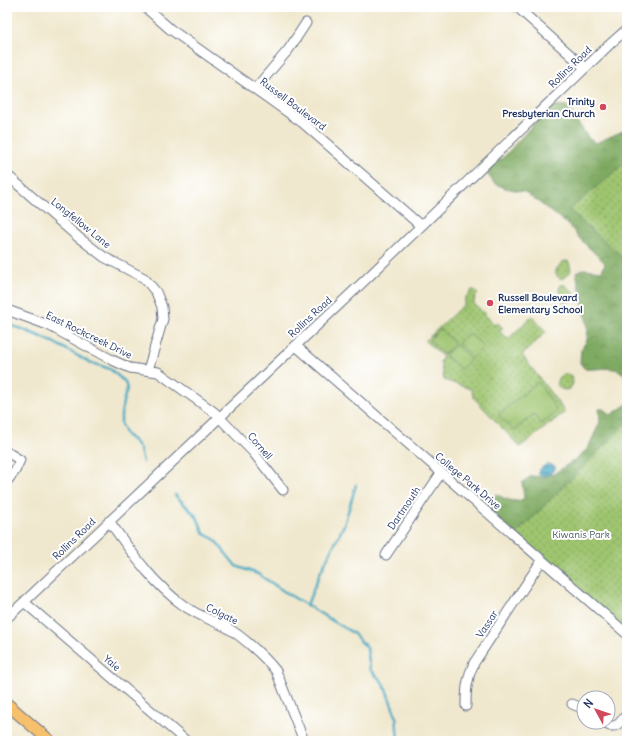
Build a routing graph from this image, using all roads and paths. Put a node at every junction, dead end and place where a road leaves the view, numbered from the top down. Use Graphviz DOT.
graph roads {
  1 [pos="146,7"];
  2 [pos="517,7"];
  3 [pos="306,23"];
  4 [pos="627,29"];
  5 [pos="586,68"];
  6 [pos="255,89"];
  7 [pos="7,175"];
  8 [pos="421,226"];
  9 [pos="7,310"];
  10 [pos="296,346"];
  11 [pos="148,370"];
  12 [pos="220,418"];
  13 [pos="7,452"];
  14 [pos="441,473"];
  15 [pos="7,481"];
  16 [pos="283,490"];
  17 [pos="109,521"];
  18 [pos="386,555"];
  19 [pos="542,560"];
  20 [pos="24,602"];
  21 [pos="9,612"];
  22 [pos="627,634"];
  23 [pos="7,704"];
  24 [pos="572,704"];
  25 [pos="466,706"];
  26 [pos="576,706"];
  27 [pos="627,714"];
  28 [pos="616,725"];
  29 [pos="50,741"];
  30 [pos="186,741"];
  31 [pos="304,741"];
  1 -- 6 [label="street, Russell Boulevard"];
  2 -- 5 [label="street"];
  3 -- 6 [label="street"];
  4 -- 5 [label="street, Rollins Road"];
  5 -- 8 [label="street, Rollins Road"];
  6 -- 8 [label="street, Russell Boulevard"];
  7 -- 11 [label="street, Longfellow Lane"];
  8 -- 10 [label="street, Rollins Road"];
  9 -- 11 [label="street, East Rockcreek Drive"];
  10 -- 12 [label="street, Rollins Road"];
  10 -- 14 [label="street, College Park Drive"];
  11 -- 12 [label="street, East Rockcreek Drive"];
  12 -- 16 [label="street, Cornell"];
  12 -- 17 [label="street, Rollins Road"];
  13 -- 15 [label="street"];
  14 -- 18 [label="street, Dartmouth"];
  14 -- 19 [label="street, College Park Drive"];
  17 -- 20 [label="street, Rollins Road"];
  17 -- 31 [label="street, Colgate"];
  19 -- 22 [label="street, College Park Drive"];
  19 -- 25 [label="street, Vassar"];
  20 -- 21 [label="street, Rollins Road"];
  20 -- 30 [label="street, Yale"];
  23 -- 29 [label="main road"];
  24 -- 26 [label="street"];
  27 -- 28 [label="street"];
}
